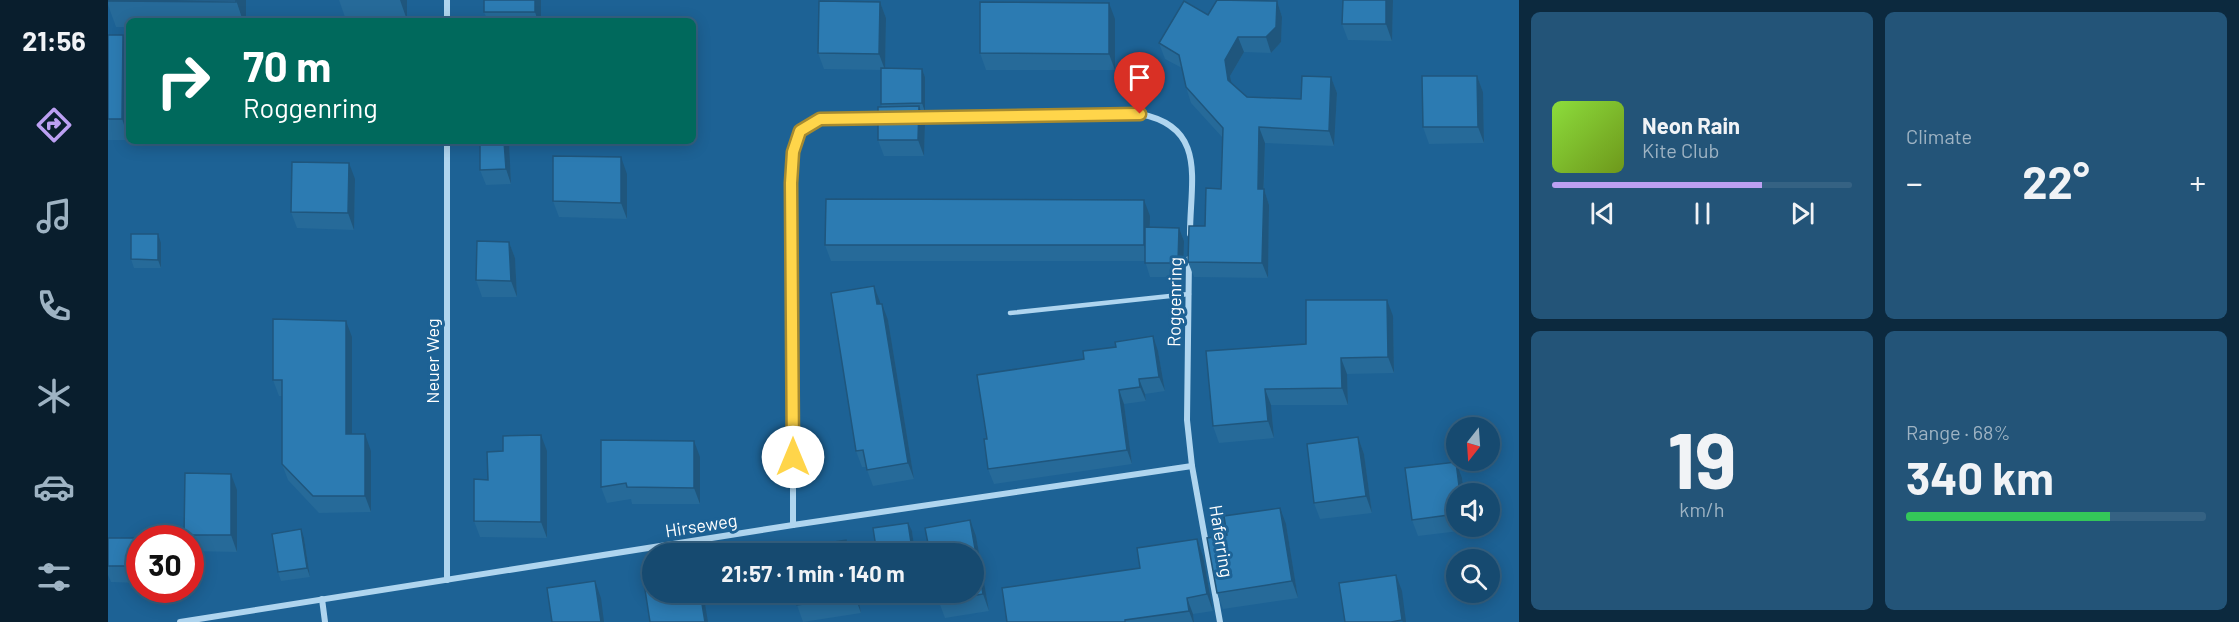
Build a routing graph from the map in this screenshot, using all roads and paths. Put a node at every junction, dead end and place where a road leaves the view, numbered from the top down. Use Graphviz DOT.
graph roads {
  1 [pos="447,0"];
  2 [pos="447,18"];
  3 [pos="912,117"];
  4 [pos="889,118"];
  5 [pos="447,144"];
  6 [pos="1189,294"];
  7 [pos="1010,313"];
  8 [pos="1192,466"];
  9 [pos="793,525"];
  10 [pos="447,580"];
  11 [pos="322,599"];
  12 [pos="180,622"];
  13 [pos="326,622"];
  14 [pos="1220,622"];
  1 -- 2 [label="street"];
  3 -- 6 [label="street, Roggenring"];
  4 -- 9 [label="street"];
  5 -- 10 [label="street, Neuer Weg"];
  6 -- 7 [label="lane"];
  6 -- 8 [label="street, Roggenring"];
  8 -- 9 [label="street, Hirseweg"];
  8 -- 14 [label="street, Haferring"];
  9 -- 10 [label="street, Hirseweg"];
  10 -- 11 [label="street, Hirseweg"];
  11 -- 12 [label="street, Hirseweg"];
  11 -- 13 [label="street"];
}
